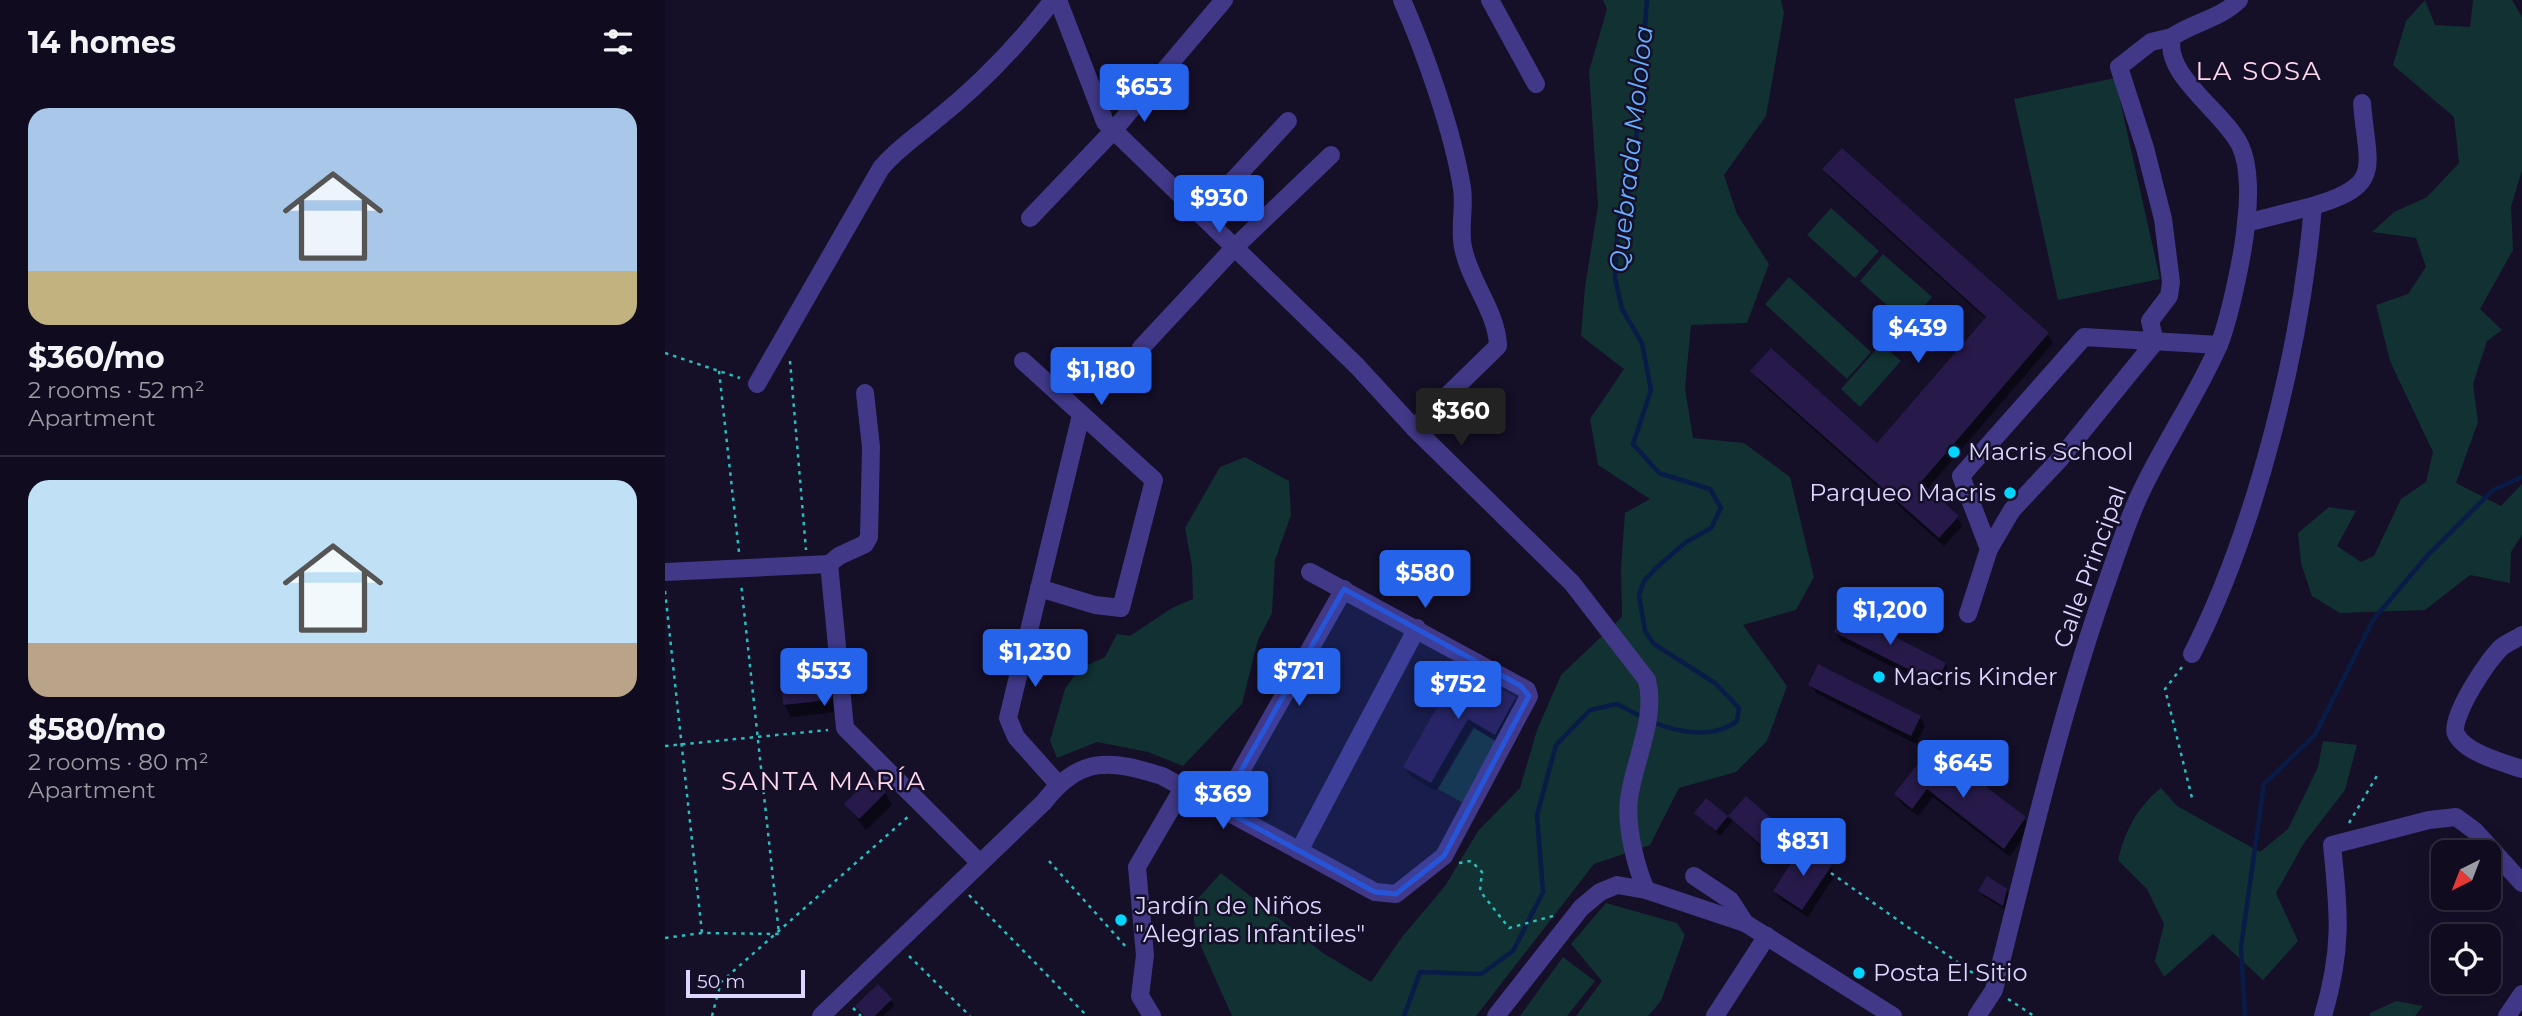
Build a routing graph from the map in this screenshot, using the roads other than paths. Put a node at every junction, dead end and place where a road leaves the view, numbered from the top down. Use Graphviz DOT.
graph roads {
  1 [pos="1053,0"];
  2 [pos="1058,0"];
  3 [pos="1224,0"];
  4 [pos="1402,0"];
  5 [pos="1490,0"];
  6 [pos="2239,0"];
  7 [pos="2172,37"];
  8 [pos="1536,84"];
  9 [pos="2362,103"];
  10 [pos="1289,121"];
  11 [pos="1113,131"];
  12 [pos="1331,155"];
  13 [pos="2313,206"];
  14 [pos="1201,215"];
  15 [pos="1030,218"];
  16 [pos="2246,223"];
  17 [pos="1234,247"];
  18 [pos="2155,342"];
  19 [pos="2219,345"];
  20 [pos="1141,348"];
  21 [pos="1023,361"];
  22 [pos="757,384"];
  23 [pos="865,393"];
  24 [pos="1081,415"];
  25 [pos="1414,428"];
  26 [pos="1989,549"];
  27 [pos="829,564"];
  28 [pos="665,572"];
  29 [pos="1310,572"];
  30 [pos="1039,588"];
  31 [pos="1344,589"];
  32 [pos="1968,614"];
  33 [pos="1417,628"];
  34 [pos="2522,635"];
  35 [pos="2192,654"];
  36 [pos="2522,769"];
  37 [pos="1058,784"];
  38 [pos="1183,788"];
  39 [pos="1220,808"];
  40 [pos="1299,851"];
  41 [pos="980,863"];
  42 [pos="1694,876"];
  43 [pos="2522,883"];
  44 [pos="1646,890"];
  45 [pos="1745,923"];
  46 [pos="1767,936"];
  47 [pos="2522,995"];
  48 [pos="821,1016"];
  49 [pos="1152,1016"];
  50 [pos="1496,1016"];
  51 [pos="1715,1016"];
  52 [pos="1893,1016"];
  53 [pos="1977,1016"];
  54 [pos="2323,1016"];
  55 [pos="2507,1016"];
  1 -- 22 [label="street"];
  2 -- 11 [label="street"];
  3 -- 11 [label="street"];
  4 -- 25 [label="street"];
  5 -- 8 [label="street"];
  6 -- 7 [label="street"];
  7 -- 16 [label="street, Calle Principal"];
  7 -- 18 [label="street"];
  9 -- 13 [label="street"];
  10 -- 14 [label="street"];
  11 -- 14 [label="street"];
  11 -- 15 [label="street"];
  12 -- 17 [label="street"];
  13 -- 16 [label="street"];
  13 -- 35 [label="street"];
  14 -- 17 [label="street"];
  16 -- 19 [label="street, Calle Principal"];
  17 -- 20 [label="street"];
  17 -- 25 [label="street"];
  18 -- 19 [label="street"];
  18 -- 26 [label="street"];
  18 -- 26 [label="street"];
  19 -- 53 [label="street, Calle Principal"];
  21 -- 24 [label="street"];
  23 -- 27 [label="street"];
  24 -- 30 [label="street"];
  24 -- 30 [label="street"];
  25 -- 44 [label="street"];
  26 -- 32 [label="street"];
  27 -- 28 [label="street"];
  27 -- 41 [label="street"];
  29 -- 31 [label="street"];
  30 -- 37 [label="street"];
  31 -- 33 [label="street"];
  31 -- 39 [label="street"];
  33 -- 40 [label="street"];
  33 -- 40 [label="street"];
  34 -- 36 [label="street"];
  37 -- 38 [label="street"];
  37 -- 41 [label="street"];
  38 -- 39 [label="street"];
  38 -- 49 [label="street"];
  39 -- 40 [label="street"];
  41 -- 48 [label="street"];
  42 -- 45 [label="street"];
  43 -- 54 [label="street"];
  44 -- 45 [label="street"];
  44 -- 50 [label="street"];
  45 -- 46 [label="street"];
  46 -- 51 [label="street"];
  46 -- 52 [label="street"];
  47 -- 55 [label="street"];
}
